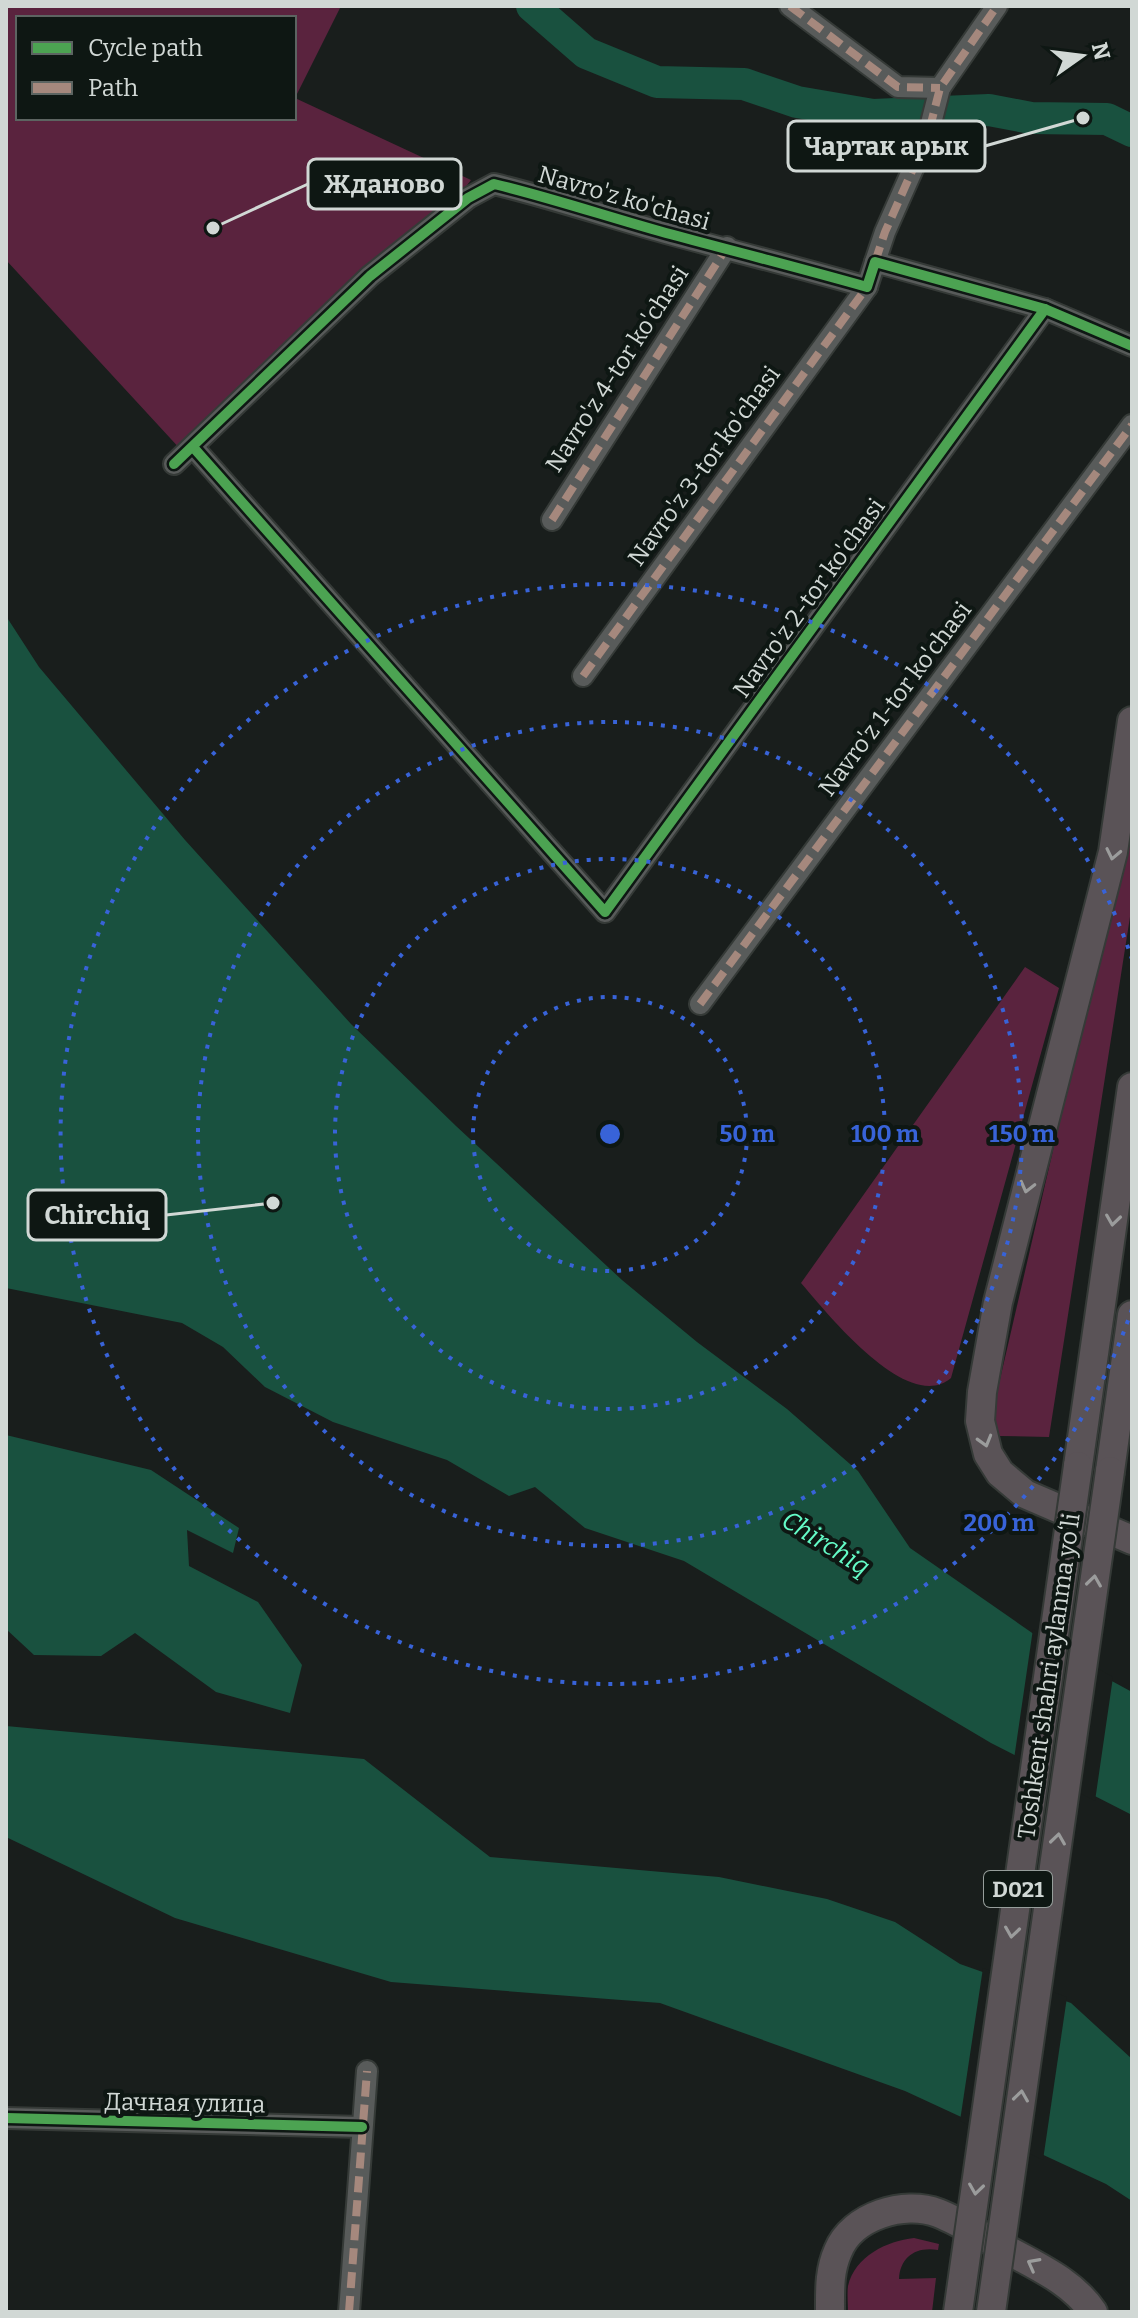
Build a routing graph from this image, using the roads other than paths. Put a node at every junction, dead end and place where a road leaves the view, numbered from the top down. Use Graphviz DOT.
graph roads {
  1 [pos="790,6"];
  2 [pos="997,6"];
  3 [pos="938,94"];
  4 [pos="727,247"];
  5 [pos="875,262"];
  6 [pos="867,287"];
  7 [pos="1045,309"];
  8 [pos="1132,346"];
  9 [pos="1132,425"];
  10 [pos="193,447"];
  11 [pos="174,464"];
  12 [pos="552,520"];
  13 [pos="583,676"];
  14 [pos="1132,721"];
  15 [pos="700,1004"];
  16 [pos="1132,1087"];
  17 [pos="1132,1315"];
  18 [pos="1132,1540"];
  19 [pos="367,2071"];
  20 [pos="6,2118"];
  21 [pos="362,2127"];
  22 [pos="349,2312"];
  23 [pos="830,2312"];
  24 [pos="958,2312"];
  25 [pos="991,2312"];
  26 [pos="1093,2312"];
  1 -- 3 [label="street"];
  2 -- 3 [label="street"];
  3 -- 5 [label="street"];
  4 -- 6 [label="street, Navro'z ko'chasi"];
  4 -- 10 [label="street, Navro'z ko'chasi"];
  4 -- 12 [label="street, Navro'z 4-tor ko'chasi"];
  5 -- 6 [label="street"];
  5 -- 7 [label="street"];
  6 -- 13 [label="street, Navro'z 3-tor ko'chasi"];
  7 -- 8 [label="street"];
  7 -- 10 [label="street, Navro'z 2-tor ko'chasi"];
  9 -- 15 [label="street, Navro'z 1-tor ko'chasi"];
  10 -- 11 [label="street, Navro'z ko'chasi"];
  14 -- 18 [label="highway, one-way"];
  16 -- 24 [label="highway, Toshkent shahri aylanma yoʻli / D021, one-way, bridge"];
  25 -- 17 [label="highway, Toshkent shahri aylanma yoʻli / D021, one-way, bridge"];
  19 -- 21 [label="street"];
  20 -- 21 [label="street, Дачная улица"];
  21 -- 22 [label="street"];
  26 -- 23 [label="highway, one-way"];
}
